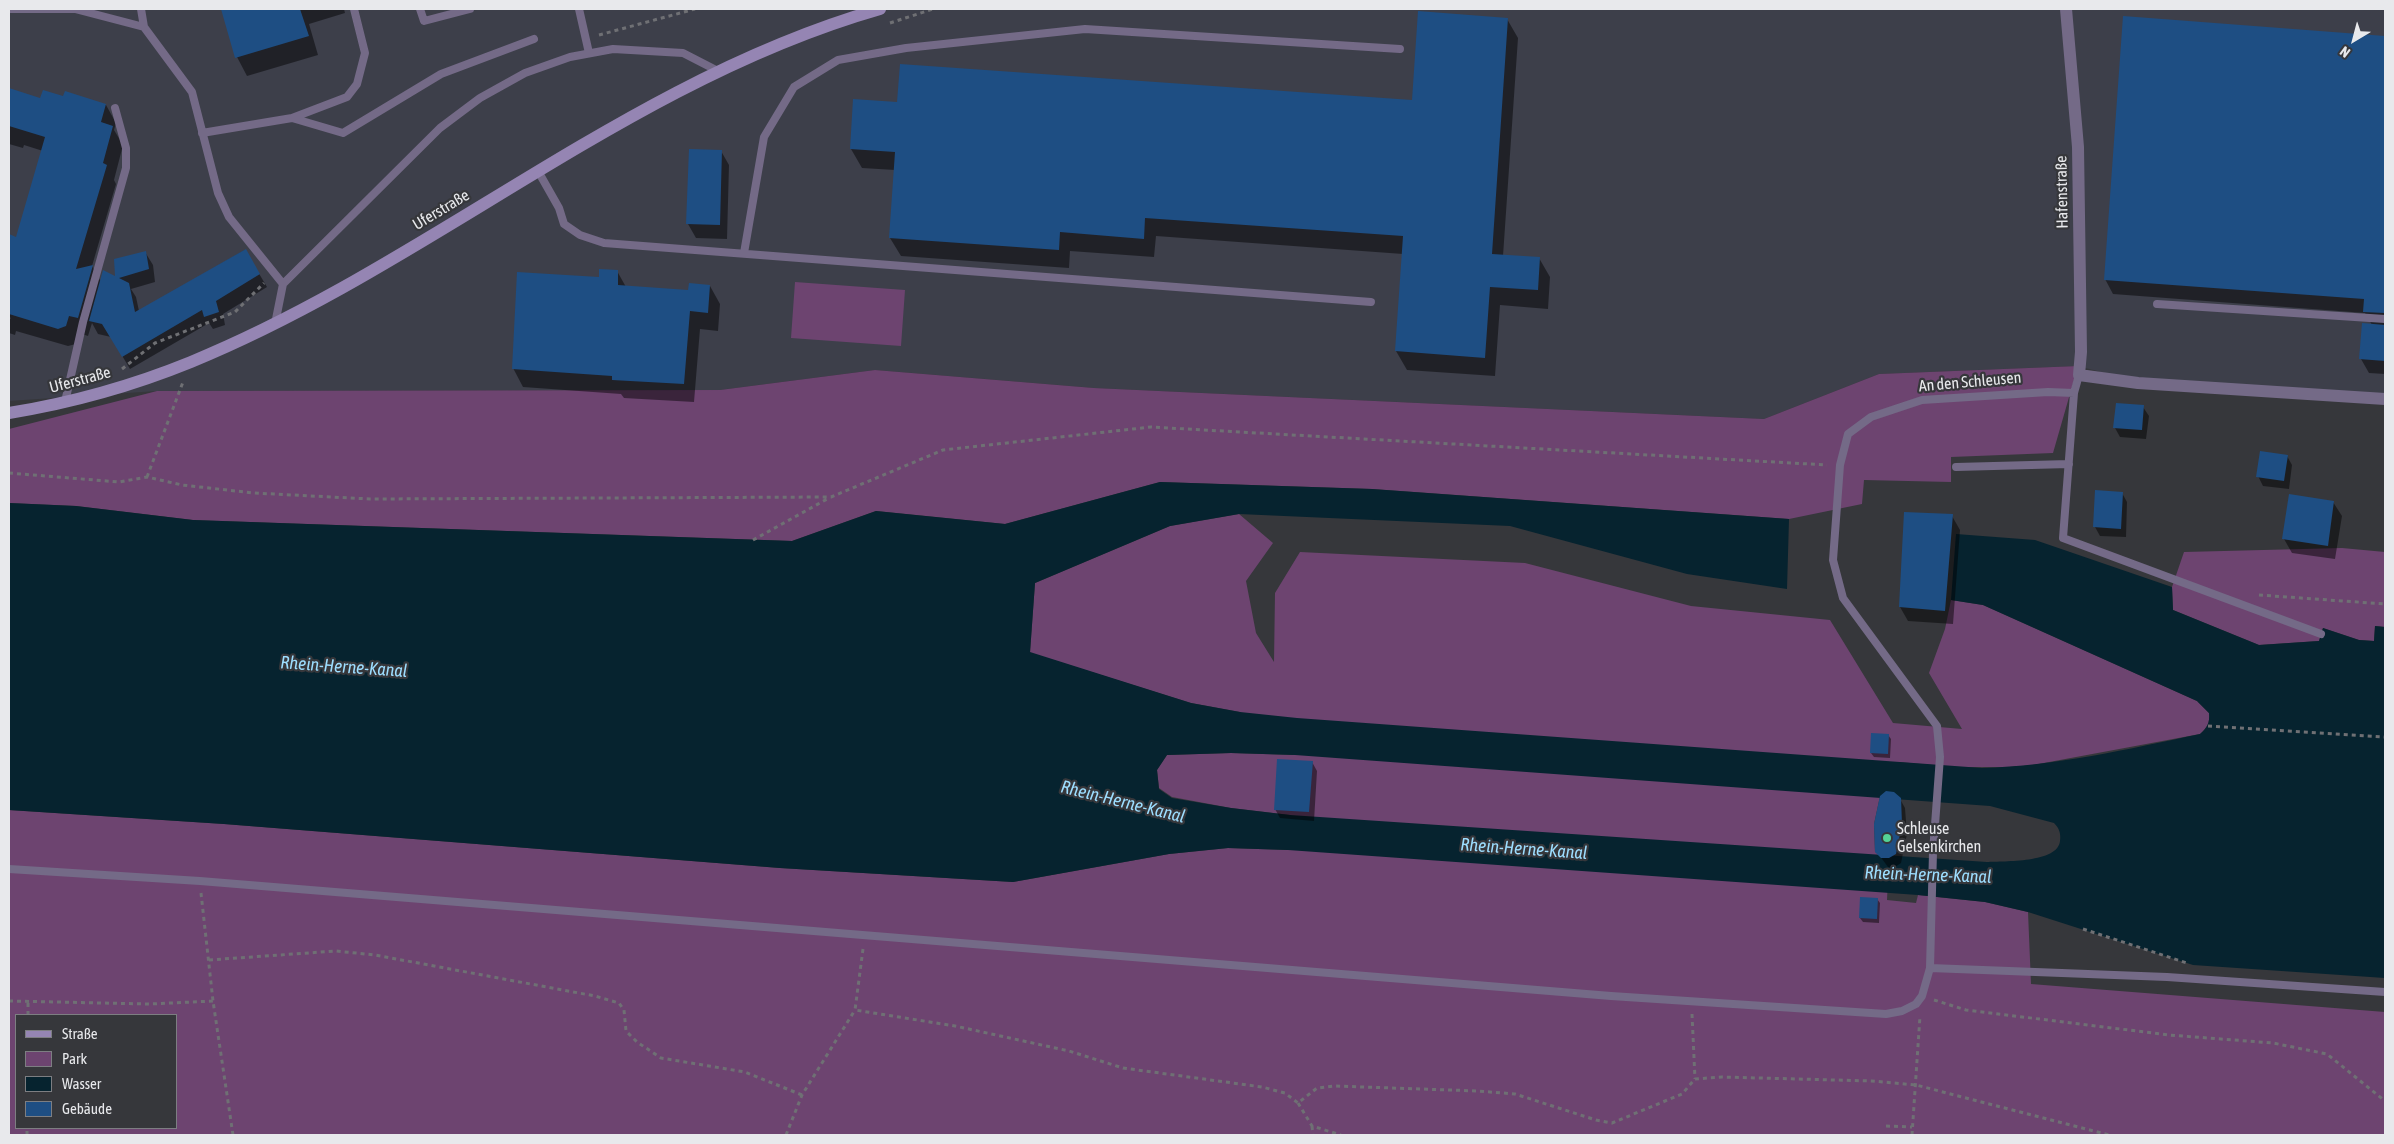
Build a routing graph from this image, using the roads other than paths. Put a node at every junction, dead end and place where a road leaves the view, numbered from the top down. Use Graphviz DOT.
graph roads {
  1 [pos="9,9"];
  2 [pos="141,9"];
  3 [pos="354,9"];
  4 [pos="420,9"];
  5 [pos="470,9"];
  6 [pos="579,9"];
  7 [pos="880,9"];
  8 [pos="2066,9"];
  9 [pos="144,26"];
  10 [pos="534,39"];
  11 [pos="1400,49"];
  12 [pos="589,53"];
  13 [pos="718,71"];
  14 [pos="116,108"];
  15 [pos="292,118"];
  16 [pos="202,133"];
  17 [pos="538,171"];
  18 [pos="744,253"];
  19 [pos="284,284"];
  20 [pos="1371,302"];
  21 [pos="2157,304"];
  22 [pos="2385,319"];
  23 [pos="275,324"];
  24 [pos="2079,375"];
  25 [pos="2074,393"];
  26 [pos="2385,399"];
  27 [pos="65,402"];
  28 [pos="9,414"];
  29 [pos="2069,464"];
  30 [pos="1956,466"];
  31 [pos="2321,634"];
  32 [pos="9,869"];
  33 [pos="1930,968"];
  34 [pos="2385,992"];
  1 -- 9 [label="lane"];
  2 -- 9 [label="lane"];
  3 -- 15 [label="lane"];
  4 -- 5 [label="lane"];
  6 -- 12 [label="lane"];
  7 -- 13 [label="main road, Uferstraße"];
  8 -- 24 [label="street, Hafenstraße"];
  9 -- 16 [label="lane"];
  10 -- 15 [label="lane"];
  11 -- 18 [label="lane"];
  12 -- 13 [label="lane"];
  12 -- 19 [label="lane"];
  13 -- 17 [label="main road, Uferstraße"];
  14 -- 27 [label="lane"];
  15 -- 16 [label="lane"];
  16 -- 19 [label="lane"];
  17 -- 18 [label="lane"];
  17 -- 23 [label="main road, Uferstraße"];
  18 -- 20 [label="lane"];
  19 -- 23 [label="lane"];
  21 -- 22 [label="lane"];
  23 -- 27 [label="main road, Uferstraße"];
  24 -- 25 [label="lane"];
  24 -- 26 [label="street"];
  25 -- 29 [label="lane"];
  25 -- 33 [label="lane, An den Schleusen"];
  27 -- 28 [label="main road, Uferstraße"];
  29 -- 30 [label="lane"];
  29 -- 31 [label="lane"];
  32 -- 33 [label="lane, An den Schleusen"];
  33 -- 34 [label="lane"];
}
